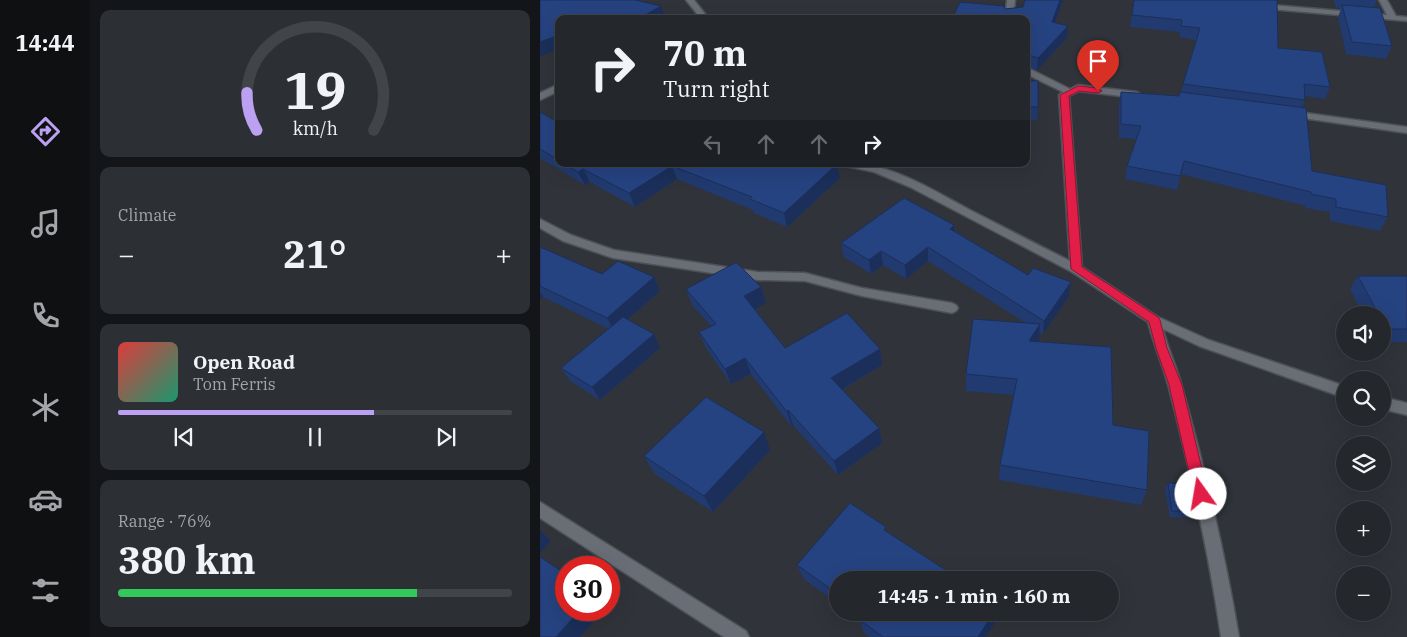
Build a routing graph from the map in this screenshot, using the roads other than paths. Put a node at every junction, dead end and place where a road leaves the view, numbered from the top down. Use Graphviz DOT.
graph roads {
  1 [pos="690,0"];
  2 [pos="1011,0"];
  3 [pos="1384,0"];
  4 [pos="1252,5"];
  5 [pos="701,15"];
  6 [pos="1009,15"];
  7 [pos="1393,18"];
  8 [pos="1407,19"];
  9 [pos="1030,72"];
  10 [pos="555,89"];
  11 [pos="1069,92"];
  12 [pos="1147,96"];
  13 [pos="540,97"];
  14 [pos="1283,113"];
  15 [pos="1407,130"];
  16 [pos="864,167"];
  17 [pos="540,223"];
  18 [pos="1076,269"];
  19 [pos="952,308"];
  20 [pos="1154,320"];
  21 [pos="1336,389"];
  22 [pos="1391,405"];
  23 [pos="1407,409"];
  24 [pos="540,509"];
  25 [pos="740,637"];
  26 [pos="1230,637"];
  1 -- 5 [label="street"];
  2 -- 6 [label="street"];
  3 -- 7 [label="street"];
  4 -- 7 [label="street"];
  7 -- 8 [label="street"];
  9 -- 11 [label="street"];
  10 -- 13 [label="street"];
  11 -- 12 [label="street"];
  11 -- 18 [label="street"];
  14 -- 15 [label="street"];
  16 -- 18 [label="street"];
  17 -- 19 [label="street"];
  18 -- 20 [label="street"];
  20 -- 21 [label="street"];
  20 -- 26 [label="street"];
  22 -- 23 [label="street"];
  24 -- 25 [label="street"];
}
